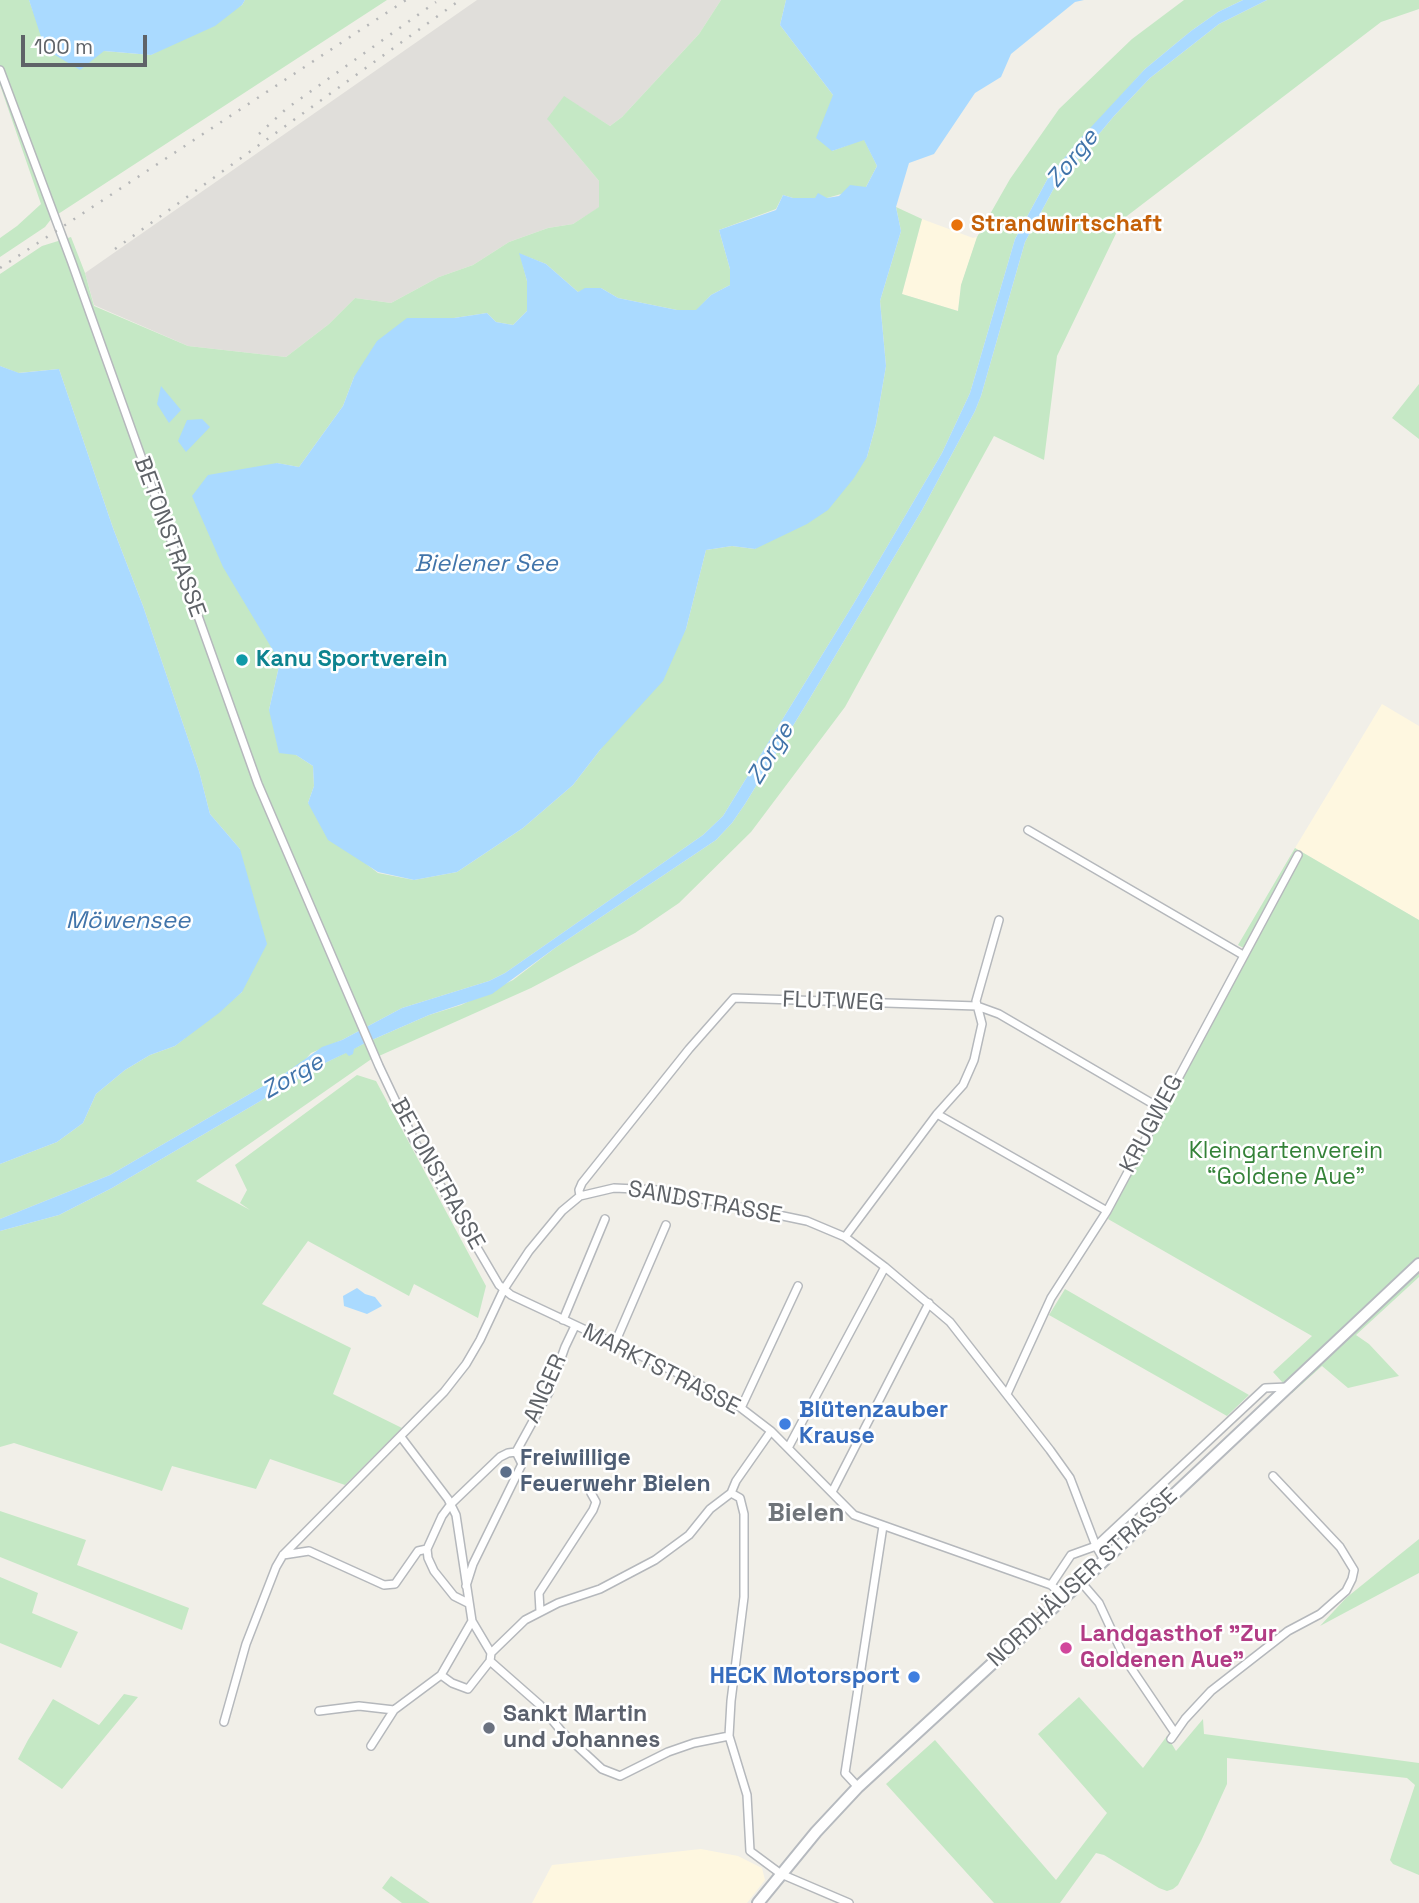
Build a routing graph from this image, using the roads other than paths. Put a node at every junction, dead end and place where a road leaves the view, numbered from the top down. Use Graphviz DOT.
graph roads {
  1 [pos="0,70"];
  2 [pos="1028,830"];
  3 [pos="1297,855"];
  4 [pos="999,920"];
  5 [pos="1243,955"];
  6 [pos="977,1006"];
  7 [pos="1160,1108"];
  8 [pos="937,1114"];
  9 [pos="580,1196"];
  10 [pos="1107,1211"];
  11 [pos="605,1219"];
  12 [pos="666,1225"];
  13 [pos="845,1237"];
  14 [pos="1419,1264"];
  15 [pos="885,1267"];
  16 [pos="798,1286"];
  17 [pos="504,1289"];
  18 [pos="929,1303"];
  19 [pos="563,1320"];
  20 [pos="575,1326"];
  21 [pos="615,1343"];
  22 [pos="1288,1387"];
  23 [pos="1007,1394"];
  24 [pos="741,1408"];
  25 [pos="771,1431"];
  26 [pos="401,1437"];
  27 [pos="788,1448"];
  28 [pos="516,1452"];
  29 [pos="1273,1476"];
  30 [pos="832,1492"];
  31 [pos="591,1493"];
  32 [pos="731,1493"];
  33 [pos="451,1504"];
  34 [pos="883,1526"];
  35 [pos="1096,1546"];
  36 [pos="427,1549"];
  37 [pos="283,1555"];
  38 [pos="1104,1560"];
  39 [pos="1081,1582"];
  40 [pos="1051,1585"];
  41 [pos="466,1586"];
  42 [pos="1065,1597"];
  43 [pos="468,1602"];
  44 [pos="540,1611"];
  45 [pos="472,1621"];
  46 [pos="491,1657"];
  47 [pos="441,1675"];
  48 [pos="394,1710"];
  49 [pos="318,1711"];
  50 [pos="224,1722"];
  51 [pos="729,1736"];
  52 [pos="371,1746"];
  53 [pos="858,1787"];
  54 [pos="781,1874"];
  55 [pos="758,1903"];
  56 [pos="849,1903"];
  1 -- 17 [label="street, BETONSTRASSE"];
  2 -- 5 [label="street"];
  3 -- 5 [label="street, KRUGWEG"];
  4 -- 6 [label="street"];
  5 -- 7 [label="street, KRUGWEG"];
  6 -- 7 [label="street, FLUTWEG"];
  6 -- 8 [label="street"];
  6 -- 9 [label="street, FLUTWEG"];
  7 -- 10 [label="street, KRUGWEG"];
  8 -- 10 [label="street"];
  8 -- 13 [label="street"];
  9 -- 13 [label="street, SANDSTRASSE"];
  9 -- 17 [label="street, SANDSTRASSE"];
  10 -- 23 [label="street, KRUGWEG"];
  11 -- 19 [label="street"];
  12 -- 21 [label="street"];
  13 -- 15 [label="street, SANDSTRASSE"];
  14 -- 22 [label="main road, NORDHÄUSER STRASSE"];
  15 -- 18 [label="street, SANDSTRASSE"];
  15 -- 27 [label="street"];
  16 -- 24 [label="street"];
  17 -- 19 [label="street, MARKTSTRASSE"];
  17 -- 26 [label="street, SANDSTRASSE"];
  18 -- 23 [label="street, SANDSTRASSE"];
  18 -- 30 [label="street"];
  19 -- 20 [label="street, MARKTSTRASSE"];
  20 -- 21 [label="street, MARKTSTRASSE"];
  20 -- 28 [label="street, ANGER"];
  21 -- 24 [label="street, MARKTSTRASSE"];
  22 -- 35 [label="street"];
  22 -- 38 [label="main road, NORDHÄUSER STRASSE"];
  23 -- 35 [label="street, SANDSTRASSE"];
  24 -- 25 [label="street, MARKTSTRASSE"];
  25 -- 27 [label="street, MARKTSTRASSE"];
  25 -- 32 [label="street"];
  26 -- 33 [label="street"];
  26 -- 37 [label="street, SANDSTRASSE"];
  27 -- 30 [label="street, MARKTSTRASSE"];
  28 -- 33 [label="street, ANGER"];
  28 -- 41 [label="street, ANGER"];
  29 -- 39 [label="street"];
  30 -- 34 [label="street, MARKTSTRASSE"];
  31 -- 44 [label="street"];
  32 -- 44 [label="street"];
  32 -- 51 [label="street"];
  33 -- 36 [label="street"];
  33 -- 41 [label="street, ANGER"];
  34 -- 40 [label="street, MARKTSTRASSE"];
  34 -- 53 [label="street"];
  35 -- 38 [label="street, SANDSTRASSE"];
  35 -- 40 [label="street"];
  36 -- 37 [label="street"];
  36 -- 43 [label="street"];
  37 -- 50 [label="street, SANDSTRASSE"];
  38 -- 39 [label="main road, NORDHÄUSER STRASSE"];
  39 -- 42 [label="main road, NORDHÄUSER STRASSE"];
  40 -- 42 [label="street, MARKTSTRASSE"];
  41 -- 43 [label="street, ANGER"];
  42 -- 53 [label="main road, NORDHÄUSER STRASSE"];
  43 -- 45 [label="street, ANGER"];
  44 -- 46 [label="street"];
  45 -- 46 [label="street, ANGER"];
  45 -- 47 [label="street"];
  46 -- 47 [label="street"];
  46 -- 51 [label="street, ANGER"];
  47 -- 48 [label="street"];
  48 -- 49 [label="street"];
  48 -- 52 [label="street"];
  51 -- 54 [label="street"];
  53 -- 54 [label="main road, NORDHÄUSER STRASSE"];
  54 -- 55 [label="main road, NORDHÄUSER STRASSE"];
  54 -- 56 [label="street"];
}
